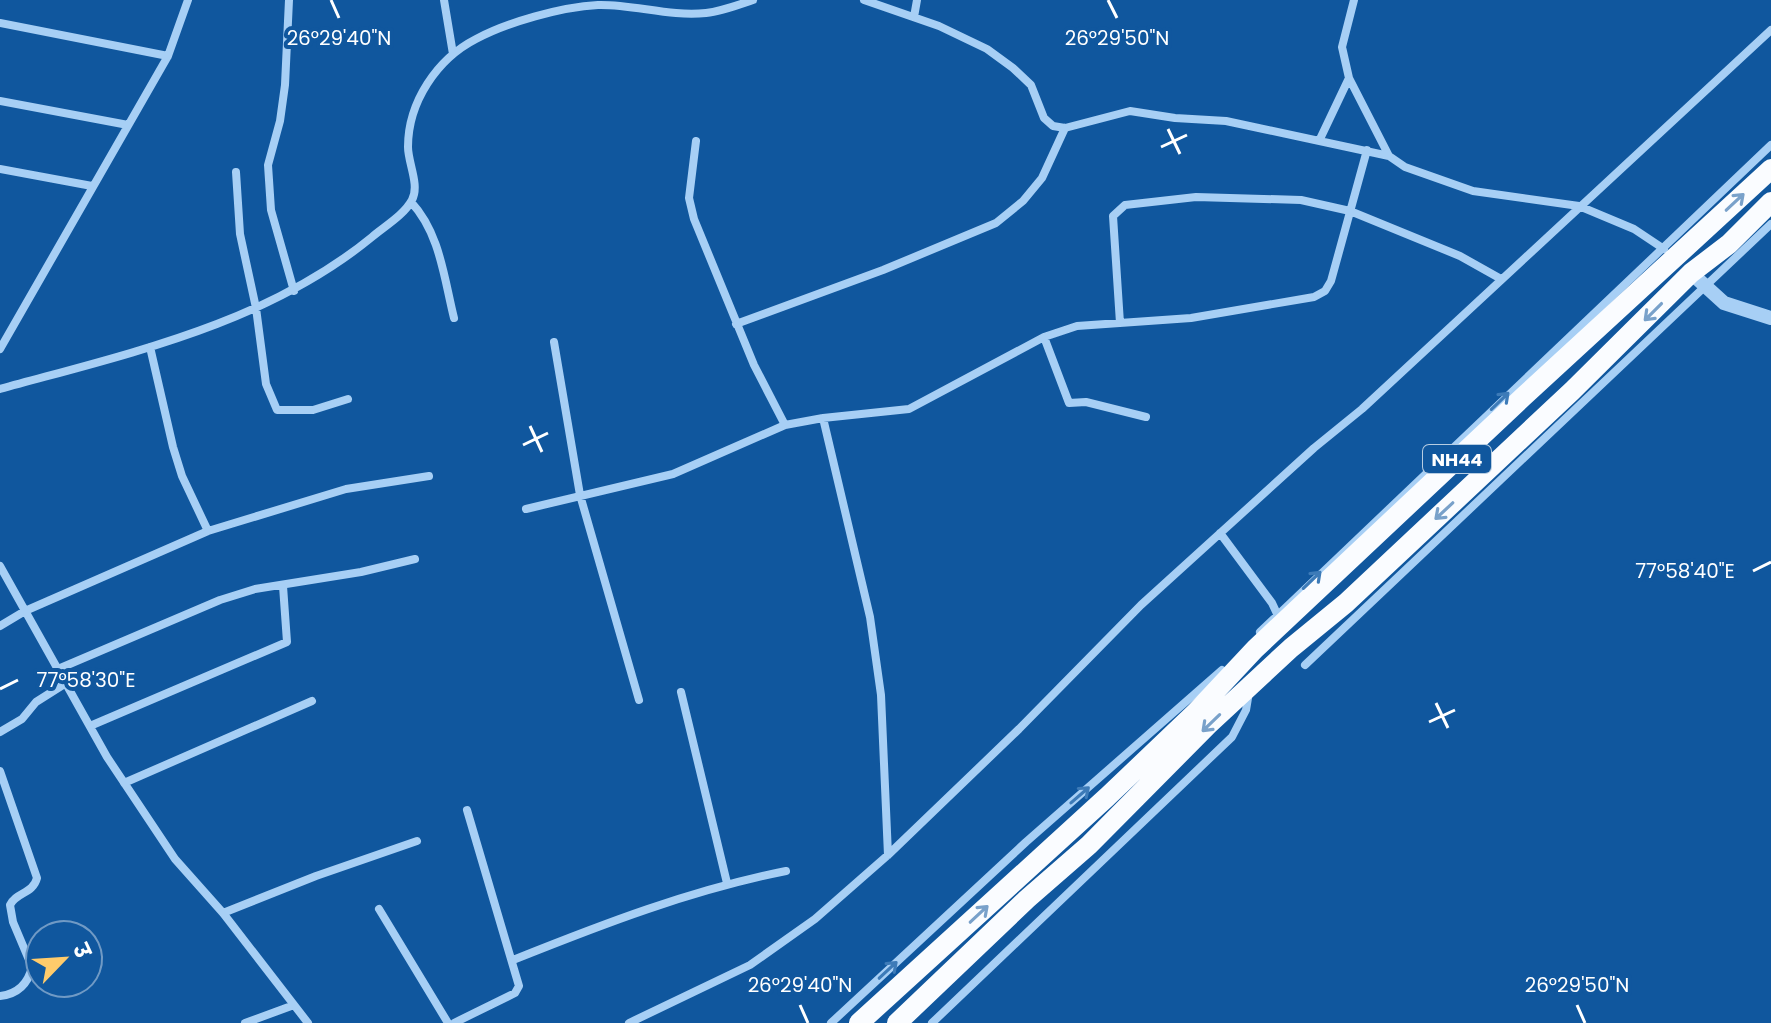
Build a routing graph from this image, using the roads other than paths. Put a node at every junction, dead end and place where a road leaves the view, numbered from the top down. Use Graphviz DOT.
graph roads {
  1 [pos="188,0"];
  2 [pos="289,0"];
  3 [pos="444,0"];
  4 [pos="753,0"];
  5 [pos="864,0"];
  6 [pos="917,0"];
  7 [pos="1354,0"];
  8 [pos="914,17"];
  9 [pos="0,23"];
  10 [pos="1771,30"];
  11 [pos="453,54"];
  12 [pos="168,56"];
  13 [pos="1349,78"];
  14 [pos="0,101"];
  15 [pos="128,125"];
  16 [pos="1065,128"];
  17 [pos="1320,139"];
  18 [pos="696,141"];
  19 [pos="1771,145"];
  20 [pos="1367,150"];
  21 [pos="1389,156"];
  22 [pos="0,169"];
  23 [pos="1771,169"];
  24 [pos="236,172"];
  25 [pos="92,186"];
  26 [pos="411,202"];
  27 [pos="1771,202"];
  28 [pos="1579,206"];
  29 [pos="1350,211"];
  30 [pos="1771,224"];
  31 [pos="1668,252"];
  32 [pos="1501,279"];
  33 [pos="1699,280"];
  34 [pos="294,291"];
  35 [pos="256,308"];
  36 [pos="454,318"];
  37 [pos="1771,318"];
  38 [pos="1120,323"];
  39 [pos="736,324"];
  40 [pos="1044,337"];
  41 [pos="554,342"];
  42 [pos="150,347"];
  43 [pos="0,349"];
  44 [pos="0,389"];
  45 [pos="348,399"];
  46 [pos="1146,417"];
  47 [pos="823,418"];
  48 [pos="785,425"];
  49 [pos="429,476"];
  50 [pos="580,495"];
  51 [pos="526,509"];
  52 [pos="208,531"];
  53 [pos="1220,533"];
  54 [pos="415,559"];
  55 [pos="0,566"];
  56 [pos="283,586"];
  57 [pos="25,611"];
  58 [pos="1279,618"];
  59 [pos="0,626"];
  60 [pos="1305,665"];
  61 [pos="58,669"];
  62 [pos="66,683"];
  63 [pos="1250,687"];
  64 [pos="681,692"];
  65 [pos="639,700"];
  66 [pos="312,701"];
  67 [pos="90,726"];
  68 [pos="0,732"];
  69 [pos="0,771"];
  70 [pos="124,783"];
  71 [pos="467,810"];
  72 [pos="417,841"];
  73 [pos="888,855"];
  74 [pos="786,871"];
  75 [pos="727,883"];
  76 [pos="379,909"];
  77 [pos="223,913"];
  78 [pos="513,960"];
  79 [pos="0,996"];
  80 [pos="294,1005"];
  81 [pos="245,1023"];
  82 [pos="308,1023"];
  83 [pos="451,1023"];
  84 [pos="629,1023"];
  85 [pos="831,1023"];
  86 [pos="859,1023"];
  87 [pos="897,1023"];
  88 [pos="932,1023"];
  1 -- 12 [label="street"];
  2 -- 34 [label="street"];
  3 -- 11 [label="street"];
  4 -- 11 [label="street"];
  5 -- 8 [label="street"];
  6 -- 8 [label="street"];
  7 -- 13 [label="street"];
  8 -- 16 [label="street"];
  9 -- 12 [label="street"];
  10 -- 28 [label="street"];
  11 -- 26 [label="street"];
  12 -- 15 [label="street"];
  13 -- 17 [label="street"];
  13 -- 21 [label="street"];
  14 -- 15 [label="street"];
  15 -- 25 [label="street"];
  16 -- 17 [label="street"];
  16 -- 39 [label="street"];
  17 -- 20 [label="street"];
  18 -- 39 [label="street"];
  19 -- 31 [label="street"];
  20 -- 21 [label="street"];
  20 -- 29 [label="street"];
  21 -- 28 [label="street"];
  22 -- 25 [label="street"];
  31 -- 23 [label="highway, NH44, one-way"];
  24 -- 35 [label="street"];
  25 -- 43 [label="street"];
  26 -- 34 [label="street"];
  26 -- 36 [label="street"];
  27 -- 33 [label="highway, NH44"];
  28 -- 31 [label="street"];
  28 -- 32 [label="street"];
  29 -- 32 [label="street"];
  29 -- 38 [label="street"];
  29 -- 38 [label="street"];
  30 -- 33 [label="street"];
  58 -- 31 [label="highway, NH44, one-way"];
  32 -- 53 [label="street"];
  33 -- 37 [label="street"];
  33 -- 60 [label="street"];
  33 -- 63 [label="highway, NH44, one-way"];
  34 -- 35 [label="street"];
  35 -- 42 [label="street"];
  35 -- 45 [label="street"];
  38 -- 40 [label="street"];
  39 -- 48 [label="street"];
  40 -- 46 [label="street"];
  40 -- 47 [label="street"];
  41 -- 50 [label="street"];
  42 -- 44 [label="street"];
  42 -- 52 [label="street"];
  47 -- 48 [label="street"];
  47 -- 73 [label="street"];
  48 -- 50 [label="street"];
  49 -- 52 [label="street"];
  50 -- 51 [label="street"];
  50 -- 65 [label="street"];
  52 -- 57 [label="street"];
  53 -- 58 [label="street"];
  53 -- 73 [label="street"];
  54 -- 56 [label="street"];
  55 -- 57 [label="street"];
  56 -- 61 [label="street"];
  56 -- 67 [label="street"];
  57 -- 59 [label="street"];
  57 -- 61 [label="street"];
  85 -- 58 [label="street, one-way"];
  86 -- 58 [label="highway, NH44, one-way"];
  61 -- 62 [label="street"];
  62 -- 67 [label="street"];
  62 -- 68 [label="street"];
  63 -- 87 [label="highway, NH44, one-way"];
  63 -- 88 [label="street"];
  64 -- 75 [label="street"];
  66 -- 70 [label="street"];
  67 -- 70 [label="street"];
  69 -- 79 [label="street"];
  70 -- 77 [label="street"];
  71 -- 78 [label="street"];
  72 -- 77 [label="street"];
  73 -- 84 [label="street"];
  74 -- 75 [label="street"];
  75 -- 78 [label="street"];
  76 -- 83 [label="street"];
  77 -- 80 [label="street"];
  78 -- 83 [label="street"];
  80 -- 81 [label="street"];
  80 -- 82 [label="street"];
}
